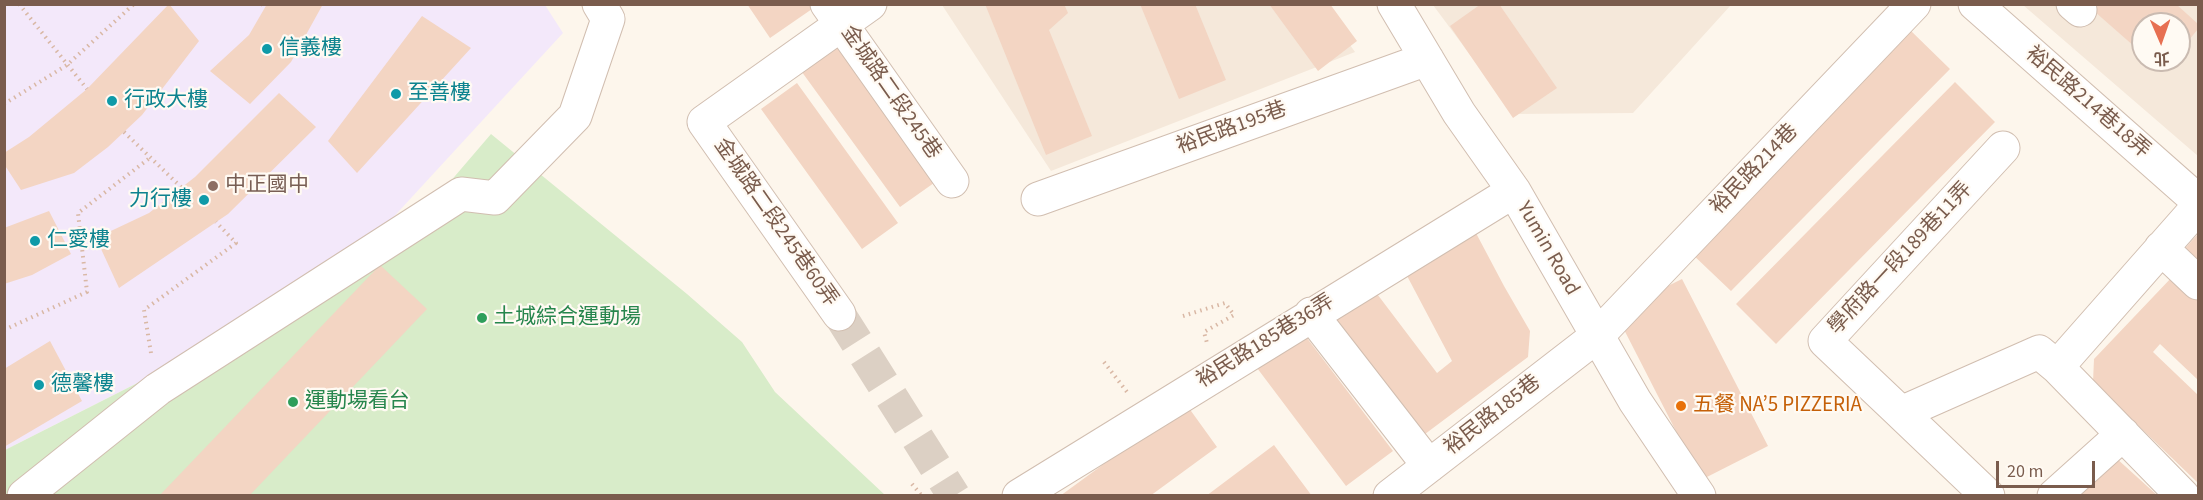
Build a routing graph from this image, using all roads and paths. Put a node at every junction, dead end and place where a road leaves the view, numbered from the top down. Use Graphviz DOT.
graph roads {
  1 [pos="20,4"];
  2 [pos="134,4"];
  3 [pos="599,4"];
  4 [pos="870,4"];
  5 [pos="1394,4"];
  6 [pos="1914,4"];
  7 [pos="1975,4"];
  8 [pos="834,15"];
  9 [pos="1427,59"];
  10 [pos="67,65"];
  11 [pos="87,89"];
  12 [pos="4,104"];
  13 [pos="124,132"];
  14 [pos="2003,148"];
  15 [pos="151,157"];
  16 [pos="952,181"];
  17 [pos="182,188"];
  18 [pos="1514,191"];
  19 [pos="1038,199"];
  20 [pos="2199,201"];
  21 [pos="2199,207"];
  22 [pos="216,222"];
  23 [pos="2161,248"];
  24 [pos="2199,283"];
  25 [pos="839,314"];
  26 [pos="1311,314"];
  27 [pos="1183,316"];
  28 [pos="4,330"];
  29 [pos="1597,336"];
  30 [pos="1215,339"];
  31 [pos="2048,360"];
  32 [pos="153,364"];
  33 [pos="1901,413"];
  34 [pos="2122,434"];
  35 [pos="1429,465"];
  36 [pos="912,484"];
  37 [pos="24,495"];
  38 [pos="922,495"];
  39 [pos="1019,495"];
  40 [pos="1390,495"];
  41 [pos="1699,495"];
  42 [pos="1988,495"];
  43 [pos="2054,495"];
  44 [pos="2183,495"];
  1 -- 10 [label="path"];
  2 -- 10 [label="path"];
  3 -- 37 [label="street"];
  4 -- 8 [label="street"];
  5 -- 9 [label="street, Yumin Road"];
  6 -- 29 [label="street, 裕民路214巷"];
  7 -- 20 [label="street, 裕民路214巷18弄"];
  8 -- 16 [label="street, 金城路二段245巷"];
  8 -- 25 [label="street, 金城路二段245巷60弄"];
  9 -- 18 [label="street, Yumin Road"];
  9 -- 19 [label="street, 裕民路195巷"];
  10 -- 11 [label="path"];
  10 -- 12 [label="path"];
  13 -- 15 [label="path"];
  14 -- 33 [label="street, 學府路一段189巷11弄"];
  15 -- 17 [label="path"];
  15 -- 28 [label="path"];
  18 -- 26 [label="street, 裕民路185巷36弄"];
  18 -- 29 [label="street, Yumin Road"];
  21 -- 23 [label="street"];
  22 -- 32 [label="path"];
  23 -- 24 [label="street"];
  23 -- 31 [label="street"];
  26 -- 35 [label="street"];
  26 -- 39 [label="street, 裕民路185巷36弄"];
  27 -- 30 [label="path"];
  29 -- 35 [label="street, 裕民路185巷"];
  29 -- 41 [label="street, Yumin Road"];
  31 -- 33 [label="street"];
  31 -- 34 [label="street"];
  33 -- 42 [label="street"];
  34 -- 43 [label="street"];
  34 -- 44 [label="street"];
  35 -- 40 [label="street, 裕民路185巷"];
  36 -- 38 [label="path"];
}
